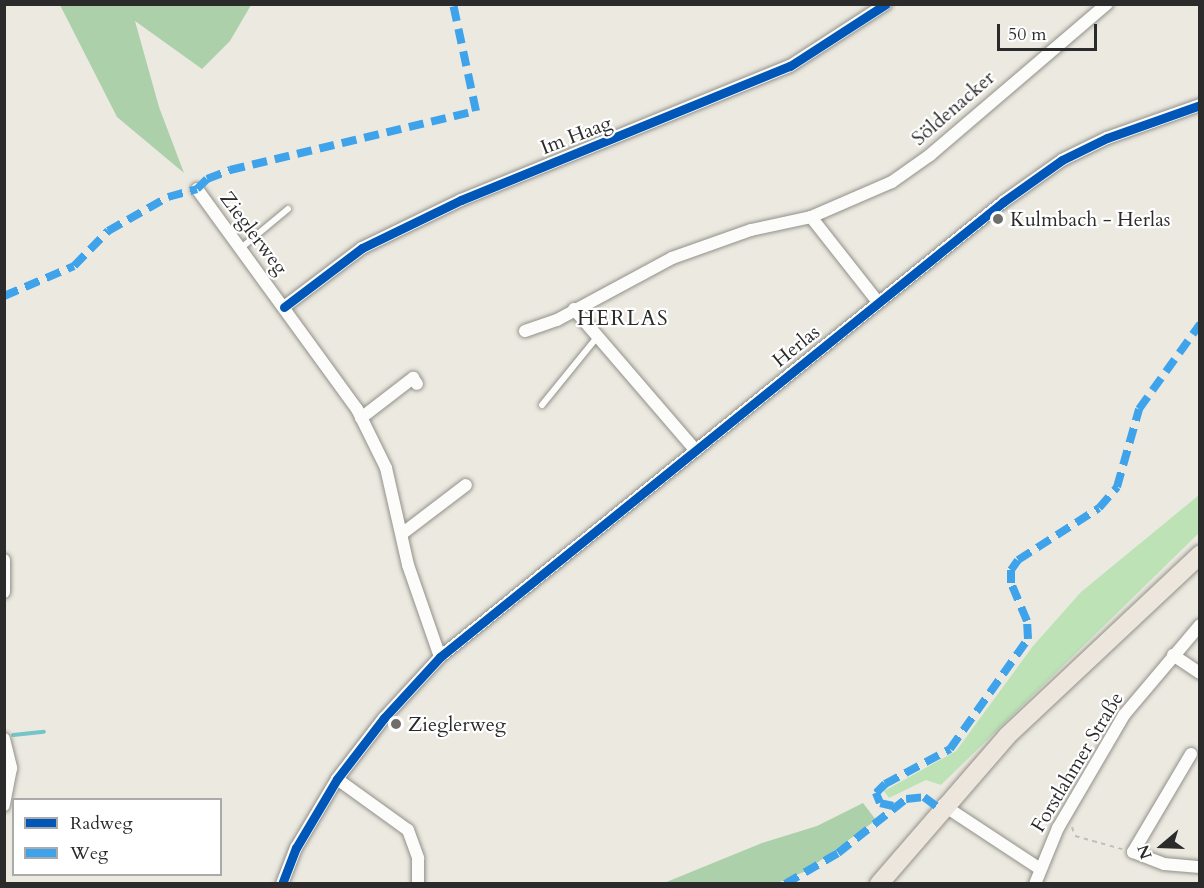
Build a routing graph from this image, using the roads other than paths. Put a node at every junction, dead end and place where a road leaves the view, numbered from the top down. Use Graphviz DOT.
graph roads {
  1 [pos="886,4"];
  2 [pos="1107,4"];
  3 [pos="1200,105"];
  4 [pos="197,189"];
  5 [pos="288,209"];
  6 [pos="811,217"];
  7 [pos="241,248"];
  8 [pos="878,302"];
  9 [pos="284,307"];
  10 [pos="574,309"];
  11 [pos="525,331"];
  12 [pos="598,336"];
  13 [pos="417,384"];
  14 [pos="542,405"];
  15 [pos="361,418"];
  16 [pos="696,451"];
  17 [pos="466,485"];
  18 [pos="403,533"];
  19 [pos="1200,555"];
  20 [pos="4,560"];
  21 [pos="4,592"];
  22 [pos="1200,625"];
  23 [pos="1173,656"];
  24 [pos="440,657"];
  25 [pos="1200,672"];
  26 [pos="4,739"];
  27 [pos="1191,754"];
  28 [pos="337,779"];
  29 [pos="4,805"];
  30 [pos="943,805"];
  31 [pos="1200,867"];
  32 [pos="1040,869"];
  33 [pos="282,884"];
  34 [pos="418,884"];
  35 [pos="879,884"];
  36 [pos="1035,884"];
  1 -- 9 [label="street, Im Haag"];
  2 -- 6 [label="street, Söldenacker"];
  3 -- 8 [label="street, Herlas"];
  4 -- 7 [label="street, Zieglerweg"];
  5 -- 7 [label="lane"];
  6 -- 8 [label="street"];
  6 -- 10 [label="street, Söldenacker"];
  7 -- 9 [label="street, Zieglerweg"];
  8 -- 16 [label="street, Herlas"];
  9 -- 15 [label="street, Zieglerweg"];
  10 -- 11 [label="street, Söldenacker"];
  10 -- 12 [label="street"];
  12 -- 14 [label="lane"];
  12 -- 16 [label="street"];
  13 -- 15 [label="street"];
  15 -- 18 [label="street, Zieglerweg"];
  16 -- 24 [label="street, Herlas"];
  17 -- 18 [label="street"];
  18 -- 24 [label="street, Zieglerweg"];
  19 -- 30 [label="main road"];
  20 -- 21 [label="street"];
  22 -- 23 [label="street, Forstlahmer Straße"];
  23 -- 25 [label="street"];
  23 -- 32 [label="street, Forstlahmer Straße"];
  24 -- 28 [label="street, Herlas"];
  26 -- 29 [label="street"];
  27 -- 31 [label="street"];
  28 -- 33 [label="street, Herlas"];
  28 -- 34 [label="street"];
  30 -- 32 [label="street"];
  30 -- 35 [label="main road"];
  32 -- 36 [label="street, Forstlahmer Straße"];
}
